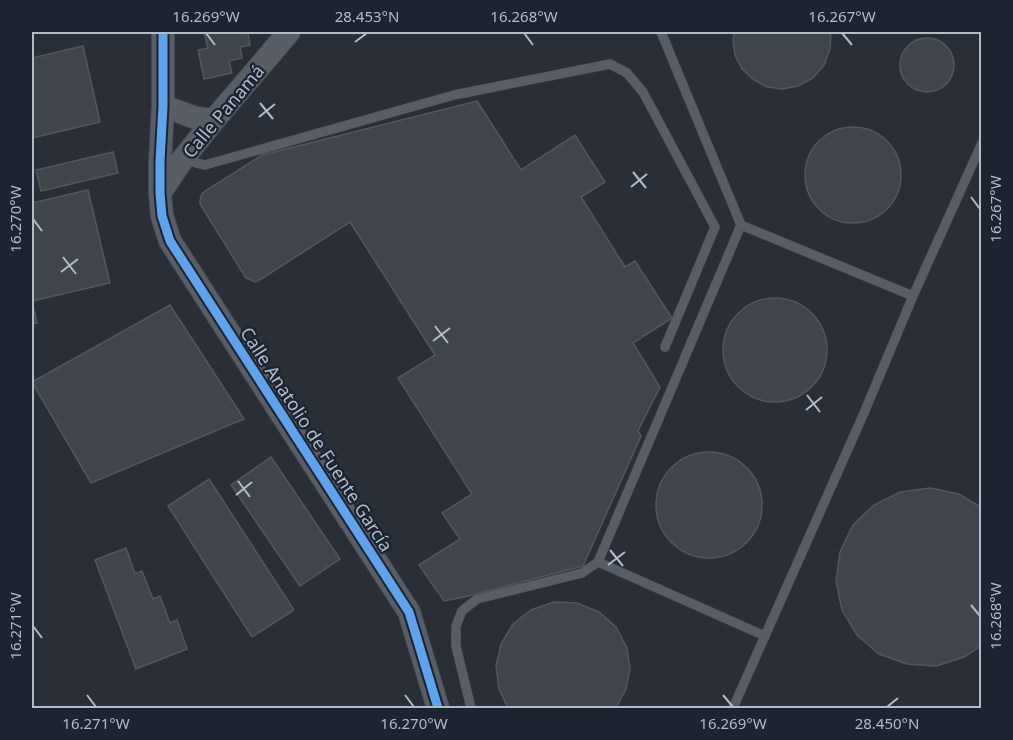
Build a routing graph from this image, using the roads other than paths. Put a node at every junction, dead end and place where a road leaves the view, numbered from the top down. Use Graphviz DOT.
graph roads {
  1 [pos="163,32"];
  2 [pos="289,32"];
  3 [pos="661,32"];
  4 [pos="163,106"];
  5 [pos="213,120"];
  6 [pos="981,143"];
  7 [pos="182,160"];
  8 [pos="160,193"];
  9 [pos="741,225"];
  10 [pos="913,296"];
  11 [pos="665,347"];
  12 [pos="598,562"];
  13 [pos="765,636"];
  14 [pos="438,708"];
  15 [pos="471,708"];
  16 [pos="733,708"];
  1 -- 4 [label="street, Calle Anatolio de Fuente García"];
  2 -- 5 [label="street, Calle Panamá"];
  3 -- 9 [label="lane"];
  4 -- 5 [label="street"];
  4 -- 8 [label="street, Calle Anatolio de Fuente García"];
  5 -- 7 [label="street, Calle Panamá"];
  6 -- 10 [label="lane"];
  7 -- 8 [label="street, Calle Panamá"];
  7 -- 11 [label="lane"];
  8 -- 14 [label="street, Calle Anatolio de Fuente García"];
  9 -- 10 [label="lane"];
  9 -- 12 [label="lane"];
  10 -- 13 [label="lane"];
  12 -- 13 [label="lane"];
  12 -- 15 [label="lane"];
  13 -- 16 [label="lane"];
}
